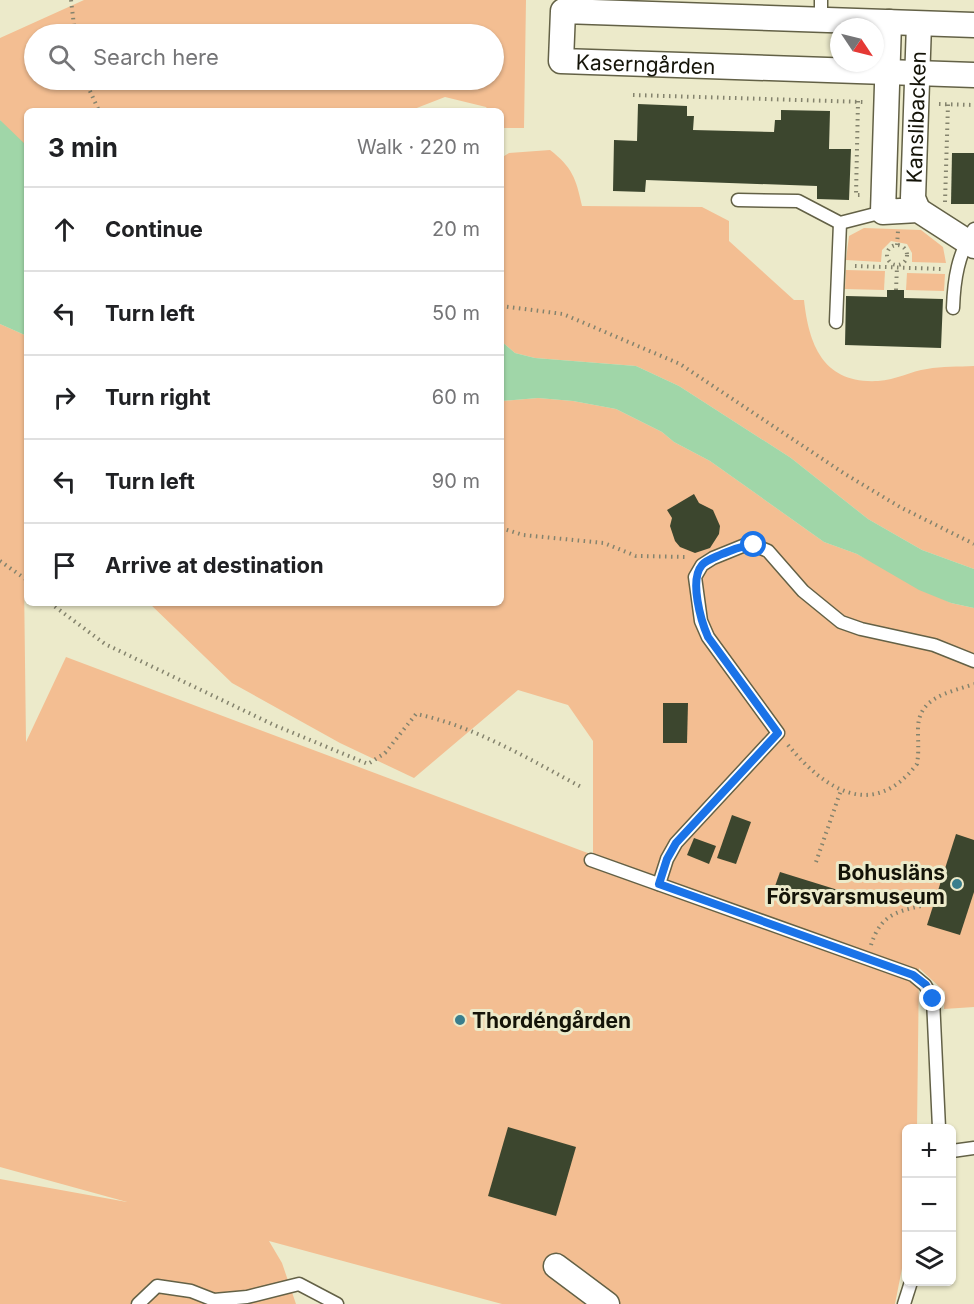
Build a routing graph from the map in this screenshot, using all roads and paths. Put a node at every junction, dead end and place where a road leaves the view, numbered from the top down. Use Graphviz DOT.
graph roads {
  1 [pos="70,0"];
  2 [pos="821,10"];
  3 [pos="889,22"];
  4 [pos="74,24"];
  5 [pos="919,24"];
  6 [pos="974,25"];
  7 [pos="888,72"];
  8 [pos="917,73"];
  9 [pos="974,75"];
  10 [pos="90,90"];
  11 [pos="633,94"];
  12 [pos="858,101"];
  13 [pos="887,102"];
  14 [pos="948,104"];
  15 [pos="98,108"];
  16 [pos="856,195"];
  17 [pos="945,199"];
  18 [pos="738,200"];
  19 [pos="918,210"];
  20 [pos="883,212"];
  21 [pos="840,224"];
  22 [pos="971,239"];
  23 [pos="838,266"];
  24 [pos="896,266"];
  25 [pos="956,269"];
  26 [pos="896,290"];
  27 [pos="504,306"];
  28 [pos="953,308"];
  29 [pos="836,322"];
  30 [pos="504,529"];
  31 [pos="974,544"];
  32 [pos="686,557"];
  33 [pos="0,561"];
  34 [pos="24,578"];
  35 [pos="54,606"];
  36 [pos="974,661"];
  37 [pos="974,684"];
  38 [pos="778,733"];
  39 [pos="583,788"];
  40 [pos="841,790"];
  41 [pos="591,860"];
  42 [pos="816,862"];
  43 [pos="659,884"];
  44 [pos="934,903"];
  45 [pos="867,957"];
  46 [pos="939,1124"];
  47 [pos="974,1148"];
  48 [pos="956,1150"];
  49 [pos="556,1266"];
  50 [pos="909,1286"];
  51 [pos="138,1304"];
  52 [pos="337,1304"];
  53 [pos="607,1304"];
  54 [pos="904,1304"];
  1 -- 4 [label="path"];
  2 -- 3 [label="street, Kaserngården"];
  2 -- 7 [label="street, Kaserngården"];
  3 -- 5 [label="street, Kaserngården"];
  3 -- 7 [label="street, Kanslibacken"];
  5 -- 6 [label="street, Kaserngården"];
  5 -- 8 [label="street, Kanslibacken"];
  7 -- 8 [label="street, Kaserngården"];
  7 -- 13 [label="street, Kanslibacken"];
  8 -- 9 [label="street, Kaserngården"];
  8 -- 19 [label="street, Kanslibacken"];
  10 -- 15 [label="path"];
  11 -- 12 [label="path"];
  12 -- 13 [label="path"];
  12 -- 16 [label="path"];
  13 -- 20 [label="street, Kanslibacken"];
  14 -- 17 [label="path"];
  18 -- 21 [label="lane"];
  19 -- 20 [label="street, Kanslibacken"];
  19 -- 22 [label="street, Kanslibacken"];
  20 -- 21 [label="lane"];
  21 -- 23 [label="lane"];
  22 -- 25 [label="lane"];
  23 -- 24 [label="path"];
  23 -- 29 [label="lane"];
  24 -- 24 [label="path"];
  24 -- 25 [label="path"];
  24 -- 26 [label="path"];
  25 -- 28 [label="lane"];
  27 -- 31 [label="path"];
  30 -- 32 [label="path"];
  33 -- 34 [label="path"];
  35 -- 39 [label="path"];
  36 -- 38 [label="lane"];
  37 -- 40 [label="path"];
  38 -- 40 [label="path"];
  38 -- 43 [label="lane"];
  40 -- 42 [label="path"];
  41 -- 43 [label="lane"];
  43 -- 45 [label="lane"];
  44 -- 45 [label="path"];
  45 -- 46 [label="lane"];
  47 -- 48 [label="lane"];
  49 -- 53 [label="street"];
  50 -- 54 [label="lane"];
  51 -- 52 [label="lane"];
}
